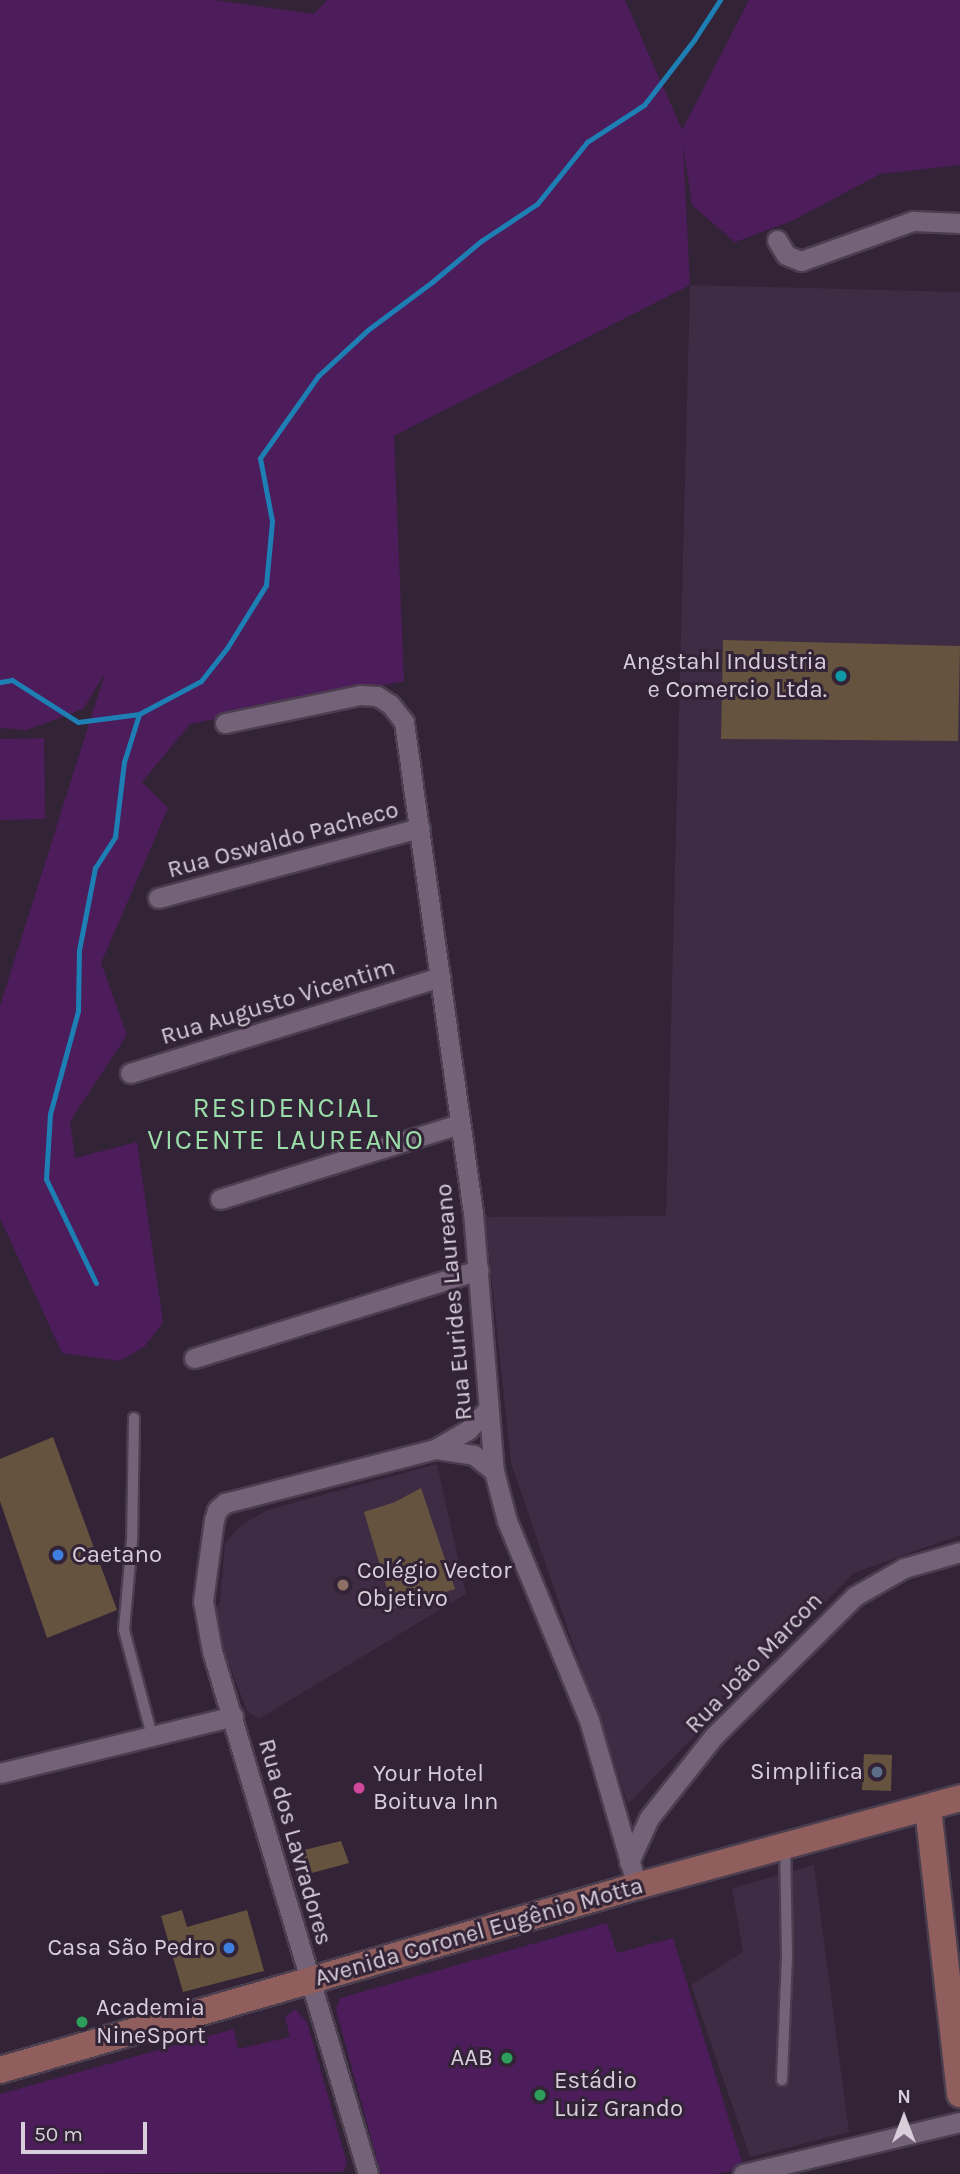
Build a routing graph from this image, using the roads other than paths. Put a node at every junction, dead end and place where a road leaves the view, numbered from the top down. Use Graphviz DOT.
graph roads {
  1 [pos="960,223"];
  2 [pos="777,240"];
  3 [pos="225,723"];
  4 [pos="420,828"];
  5 [pos="158,898"];
  6 [pos="440,977"];
  7 [pos="130,1073"];
  8 [pos="460,1124"];
  9 [pos="220,1199"];
  10 [pos="479,1270"];
  11 [pos="194,1357"];
  12 [pos="488,1409"];
  13 [pos="134,1418"];
  14 [pos="435,1449"];
  15 [pos="494,1471"];
  16 [pos="960,1552"];
  17 [pos="233,1716"];
  18 [pos="152,1736"];
  19 [pos="0,1773"];
  20 [pos="960,1798"];
  21 [pos="928,1808"];
  22 [pos="785,1845"];
  23 [pos="633,1874"];
  24 [pos="310,1981"];
  25 [pos="0,2070"];
  26 [pos="782,2080"];
  27 [pos="960,2094"];
  28 [pos="960,2122"];
  29 [pos="776,2170"];
  30 [pos="368,2174"];
  31 [pos="743,2174"];
  1 -- 2 [label="street"];
  3 -- 4 [label="street, Rua Eurides Laureano"];
  4 -- 5 [label="street, Rua Oswaldo Pacheco"];
  4 -- 6 [label="street, Rua Eurides Laureano"];
  6 -- 7 [label="street, Rua Augusto Vicentim"];
  6 -- 8 [label="street, Rua Eurides Laureano"];
  8 -- 9 [label="street"];
  8 -- 10 [label="street, Rua Eurides Laureano"];
  10 -- 11 [label="street"];
  10 -- 12 [label="street, Rua Eurides Laureano"];
  12 -- 14 [label="street"];
  12 -- 15 [label="street, Rua Eurides Laureano"];
  13 -- 18 [label="lane"];
  14 -- 15 [label="street"];
  14 -- 17 [label="street, Rua dos Lavradores"];
  15 -- 23 [label="street, Rua Eurides Laureano"];
  16 -- 23 [label="street, Rua João Marcon"];
  17 -- 18 [label="street"];
  17 -- 24 [label="street, Rua dos Lavradores"];
  18 -- 19 [label="street"];
  20 -- 21 [label="main road, Avenida Coronel Eugênio Motta"];
  21 -- 22 [label="main road, Avenida Coronel Eugênio Motta"];
  21 -- 27 [label="main road"];
  22 -- 23 [label="main road, Avenida Coronel Eugênio Motta"];
  22 -- 26 [label="lane"];
  23 -- 24 [label="main road, Avenida Coronel Eugênio Motta"];
  24 -- 25 [label="main road, Avenida Coronel Eugênio Motta"];
  24 -- 30 [label="street, Rua dos Lavradores"];
  28 -- 29 [label="street"];
  29 -- 31 [label="street"];
}
